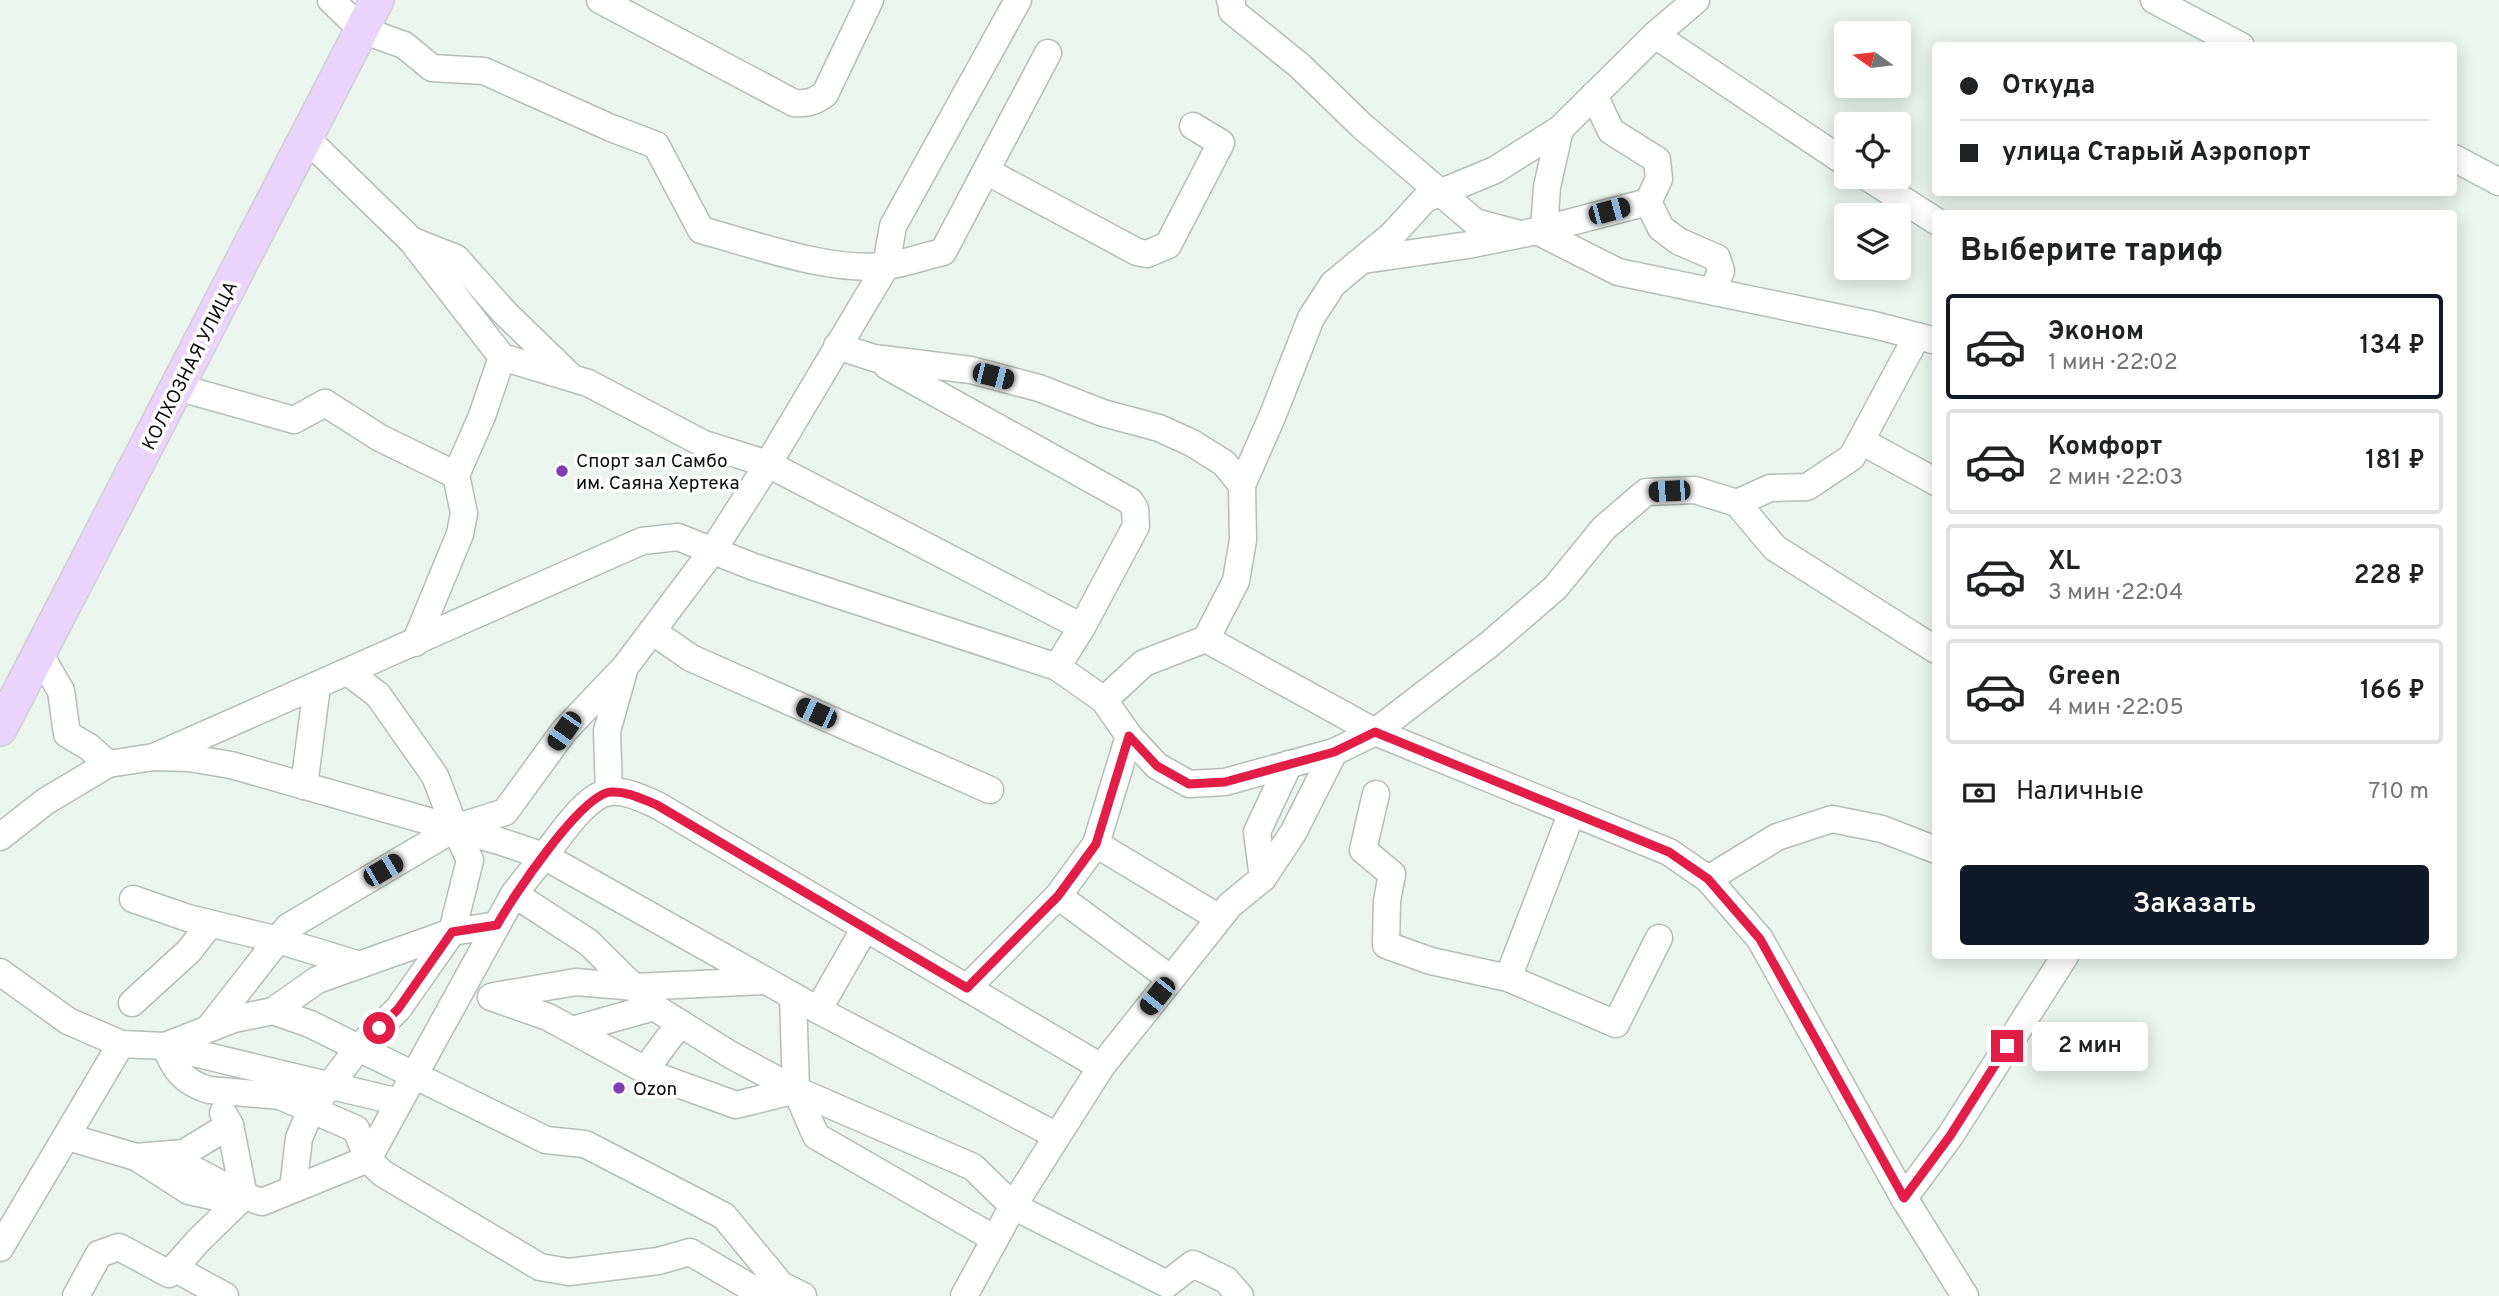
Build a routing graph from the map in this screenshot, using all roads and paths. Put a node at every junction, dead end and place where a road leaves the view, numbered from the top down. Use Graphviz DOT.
graph roads {
  1 [pos="331,0"];
  2 [pos="377,0"];
  3 [pos="600,0"];
  4 [pos="870,0"];
  5 [pos="1018,0"];
  6 [pos="1230,0"];
  7 [pos="1696,0"];
  8 [pos="2154,0"];
  9 [pos="362,30"];
  10 [pos="1656,35"];
  11 [pos="2233,42"];
  12 [pos="1048,53"];
  13 [pos="1594,95"];
  14 [pos="1193,126"];
  15 [pos="1560,129"];
  16 [pos="306,138"];
  17 [pos="1834,155"];
  18 [pos="2457,160"];
  19 [pos="986,171"];
  20 [pos="2499,181"];
  21 [pos="1886,189"];
  22 [pos="1439,193"];
  23 [pos="1648,202"];
  24 [pos="1932,218"];
  25 [pos="1534,231"];
  26 [pos="411,240"];
  27 [pos="1361,261"];
  28 [pos="886,266"];
  29 [pos="1713,290"];
  30 [pos="1926,339"];
  31 [pos="837,346"];
  32 [pos="502,357"];
  33 [pos="874,358"];
  34 [pos="572,378"];
  35 [pos="177,387"];
  36 [pos="1861,441"];
  37 [pos="768,464"];
  38 [pos="456,475"];
  39 [pos="1932,480"];
  40 [pos="1242,485"];
  41 [pos="1737,503"];
  42 [pos="713,550"];
  43 [pos="1082,627"];
  44 [pos="652,631"];
  45 [pos="1206,639"];
  46 [pos="415,643"];
  47 [pos="1932,647"];
  48 [pos="39,653"];
  49 [pos="625,667"];
  50 [pos="1056,667"];
  51 [pos="348,672"];
  52 [pos="317,686"];
  53 [pos="1104,700"];
  54 [pos="0,729"];
  55 [pos="1375,732"];
  56 [pos="1129,736"];
  57 [pos="1334,752"];
  58 [pos="153,757"];
  59 [pos="1289,764"];
  60 [pos="108,765"];
  61 [pos="304,786"];
  62 [pos="990,790"];
  63 [pos="609,792"];
  64 [pos="1376,794"];
  65 [pos="1572,812"];
  66 [pos="455,828"];
  67 [pos="0,837"];
  68 [pos="1096,844"];
  69 [pos="1932,848"];
  70 [pos="544,856"];
  71 [pos="1263,878"];
  72 [pos="1708,879"];
  73 [pos="514,894"];
  74 [pos="1058,896"];
  75 [pos="133,899"];
  76 [pos="1219,918"];
  77 [pos="211,924"];
  78 [pos="497,925"];
  79 [pos="865,928"];
  80 [pos="452,932"];
  81 [pos="1659,937"];
  82 [pos="278,940"];
  83 [pos="2063,959"];
  84 [pos="360,965"];
  85 [pos="0,972"];
  86 [pos="1508,978"];
  87 [pos="1171,979"];
  88 [pos="766,981"];
  89 [pos="635,987"];
  90 [pos="967,988"];
  91 [pos="793,996"];
  92 [pos="491,997"];
  93 [pos="132,1003"];
  94 [pos="454,1003"];
  95 [pos="654,1007"];
  96 [pos="818,1010"];
  97 [pos="274,1011"];
  98 [pos="680,1023"];
  99 [pos="209,1028"];
  100 [pos="572,1030"];
  101 [pos="121,1044"];
  102 [pos="165,1046"];
  103 [pos="359,1047"];
  104 [pos="1101,1067"];
  105 [pos="645,1070"];
  106 [pos="415,1074"];
  107 [pos="331,1086"];
  108 [pos="209,1090"];
  109 [pos="796,1090"];
  110 [pos="399,1102"];
  111 [pos="311,1110"];
  112 [pos="230,1125"];
  113 [pos="1058,1136"];
  114 [pos="68,1137"];
  115 [pos="166,1155"];
  116 [pos="136,1157"];
  117 [pos="368,1159"];
  118 [pos="293,1189"];
  119 [pos="1904,1198"];
  120 [pos="241,1199"];
  121 [pos="1013,1206"];
  122 [pos="995,1239"];
  123 [pos="0,1248"];
  124 [pos="174,1268"];
  125 [pos="1164,1290"];
  126 [pos="781,1293"];
  127 [pos="76,1296"];
  128 [pos="225,1296"];
  129 [pos="964,1296"];
  130 [pos="1240,1296"];
  131 [pos="1965,1296"];
  1 -- 9 [label="street"];
  2 -- 9 [label="main road, КОЛХОЗНАЯ УЛИЦА"];
  3 -- 4 [label="street"];
  5 -- 28 [label="street"];
  6 -- 22 [label="street"];
  7 -- 10 [label="street"];
  8 -- 11 [label="street"];
  9 -- 16 [label="main road, КОЛХОЗНАЯ УЛИЦА"];
  9 -- 28 [label="street"];
  10 -- 13 [label="street"];
  10 -- 17 [label="street"];
  12 -- 19 [label="street"];
  13 -- 15 [label="street"];
  13 -- 23 [label="street"];
  14 -- 19 [label="street"];
  15 -- 22 [label="street"];
  15 -- 25 [label="street"];
  16 -- 26 [label="street"];
  16 -- 35 [label="main road, КОЛХОЗНАЯ УЛИЦА"];
  18 -- 20 [label="street"];
  19 -- 28 [label="street"];
  21 -- 24 [label="street"];
  22 -- 25 [label="street"];
  22 -- 27 [label="street"];
  23 -- 25 [label="street"];
  23 -- 29 [label="street"];
  25 -- 27 [label="street"];
  25 -- 29 [label="street"];
  26 -- 32 [label="street"];
  26 -- 34 [label="street"];
  27 -- 40 [label="street"];
  28 -- 31 [label="street"];
  29 -- 30 [label="street"];
  30 -- 36 [label="street"];
  31 -- 33 [label="street"];
  31 -- 37 [label="street"];
  32 -- 34 [label="street"];
  32 -- 38 [label="street"];
  33 -- 40 [label="street"];
  33 -- 43 [label="street"];
  34 -- 37 [label="street"];
  35 -- 38 [label="street"];
  35 -- 48 [label="main road, КОЛХОЗНАЯ УЛИЦА"];
  36 -- 39 [label="street"];
  36 -- 41 [label="street"];
  37 -- 42 [label="street"];
  37 -- 43 [label="street"];
  38 -- 46 [label="street"];
  40 -- 45 [label="street"];
  41 -- 47 [label="street"];
  41 -- 55 [label="street"];
  42 -- 44 [label="street"];
  42 -- 46 [label="street"];
  42 -- 50 [label="street"];
  43 -- 50 [label="street"];
  44 -- 49 [label="street"];
  44 -- 62 [label="street"];
  45 -- 53 [label="street"];
  45 -- 55 [label="street"];
  46 -- 51 [label="street"];
  48 -- 54 [label="main road, КОЛХОЗНАЯ УЛИЦА"];
  48 -- 60 [label="street"];
  49 -- 63 [label="street"];
  49 -- 66 [label="street"];
  50 -- 53 [label="street"];
  51 -- 52 [label="street"];
  51 -- 66 [label="street"];
  52 -- 58 [label="street"];
  52 -- 61 [label="street"];
  53 -- 56 [label="street"];
  55 -- 57 [label="street"];
  55 -- 65 [label="street"];
  56 -- 59 [label="street"];
  56 -- 68 [label="street"];
  57 -- 59 [label="street"];
  57 -- 71 [label="street"];
  58 -- 60 [label="street"];
  58 -- 61 [label="street"];
  59 -- 71 [label="street"];
  60 -- 67 [label="street"];
  61 -- 66 [label="street"];
  63 -- 70 [label="street"];
  63 -- 79 [label="street"];
  64 -- 86 [label="street"];
  65 -- 72 [label="street"];
  65 -- 86 [label="street"];
  66 -- 70 [label="street"];
  66 -- 80 [label="street"];
  66 -- 82 [label="street"];
  68 -- 74 [label="street"];
  68 -- 76 [label="street"];
  69 -- 72 [label="street"];
  70 -- 73 [label="street"];
  70 -- 88 [label="street"];
  71 -- 76 [label="street"];
  72 -- 119 [label="street"];
  73 -- 78 [label="street"];
  73 -- 89 [label="street"];
  74 -- 87 [label="street"];
  74 -- 90 [label="street"];
  75 -- 77 [label="street"];
  76 -- 87 [label="street"];
  77 -- 82 [label="street"];
  77 -- 93 [label="street"];
  78 -- 80 [label="street"];
  78 -- 94 [label="street"];
  79 -- 90 [label="street"];
  79 -- 96 [label="street"];
  80 -- 84 [label="street"];
  80 -- 103 [label="street"];
  81 -- 86 [label="street"];
  82 -- 84 [label="street"];
  82 -- 99 [label="street"];
  83 -- 119 [label="street"];
  84 -- 97 [label="street"];
  85 -- 101 [label="street"];
  87 -- 104 [label="street"];
  88 -- 89 [label="street"];
  88 -- 91 [label="street"];
  89 -- 92 [label="street"];
  89 -- 95 [label="street"];
  90 -- 104 [label="street"];
  91 -- 96 [label="street"];
  91 -- 109 [label="street"];
  92 -- 94 [label="street"];
  92 -- 100 [label="street"];
  94 -- 106 [label="street"];
  95 -- 98 [label="street"];
  95 -- 100 [label="street"];
  96 -- 113 [label="street"];
  97 -- 99 [label="street"];
  97 -- 103 [label="street"];
  98 -- 105 [label="street"];
  98 -- 109 [label="street"];
  99 -- 102 [label="street"];
  100 -- 105 [label="street"];
  101 -- 102 [label="street"];
  101 -- 114 [label="street"];
  102 -- 107 [label="street"];
  102 -- 108 [label="street"];
  103 -- 106 [label="street"];
  103 -- 107 [label="street"];
  104 -- 113 [label="street"];
  105 -- 109 [label="street"];
  106 -- 110 [label="street"];
  106 -- 126 [label="street"];
  107 -- 110 [label="street"];
  107 -- 111 [label="street"];
  108 -- 111 [label="street"];
  108 -- 112 [label="street"];
  109 -- 121 [label="street"];
  109 -- 122 [label="street"];
  110 -- 117 [label="street"];
  111 -- 117 [label="street"];
  111 -- 118 [label="street"];
  112 -- 115 [label="street"];
  112 -- 120 [label="street"];
  113 -- 121 [label="street"];
  114 -- 116 [label="street"];
  114 -- 123 [label="street"];
  115 -- 116 [label="street"];
  115 -- 120 [label="street"];
  116 -- 120 [label="street"];
  117 -- 118 [label="street"];
  117 -- 126 [label="street"];
  118 -- 120 [label="street"];
  119 -- 131 [label="street"];
  120 -- 124 [label="street"];
  121 -- 122 [label="street"];
  121 -- 125 [label="street"];
  122 -- 129 [label="street"];
  124 -- 127 [label="street"];
  124 -- 128 [label="street"];
  125 -- 130 [label="street"];
}
